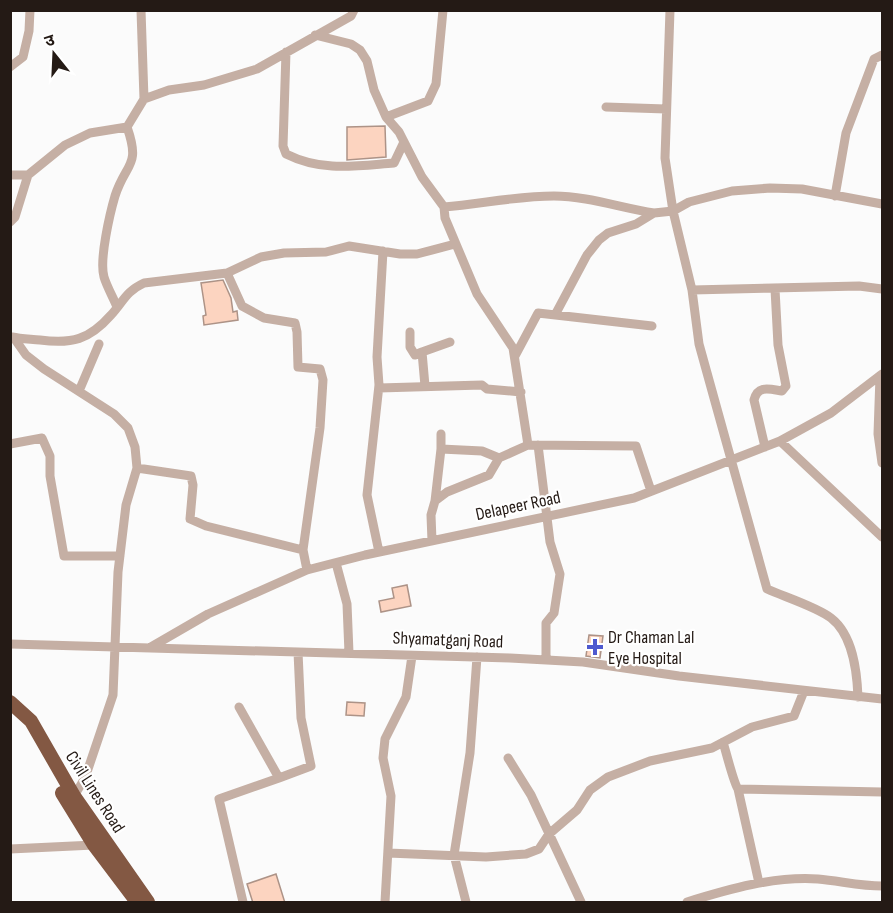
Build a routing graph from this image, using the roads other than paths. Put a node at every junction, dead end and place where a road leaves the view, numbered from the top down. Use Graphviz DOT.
graph roads {
  1 [pos="30,10"];
  2 [pos="141,10"];
  3 [pos="337,10"];
  4 [pos="354,10"];
  5 [pos="443,10"];
  6 [pos="670,10"];
  7 [pos="336,24"];
  8 [pos="315,35"];
  9 [pos="286,52"];
  10 [pos="882,55"];
  11 [pos="10,67"];
  12 [pos="144,99"];
  13 [pos="606,107"];
  14 [pos="666,109"];
  15 [pos="386,117"];
  16 [pos="127,127"];
  17 [pos="404,142"];
  18 [pos="10,175"];
  19 [pos="28,175"];
  20 [pos="835,196"];
  21 [pos="882,204"];
  22 [pos="444,207"];
  23 [pos="673,211"];
  24 [pos="654,213"];
  25 [pos="10,222"];
  26 [pos="455,244"];
  27 [pos="383,252"];
  28 [pos="227,273"];
  29 [pos="775,289"];
  30 [pos="882,289"];
  31 [pos="692,290"];
  32 [pos="117,307"];
  33 [pos="555,315"];
  34 [pos="652,326"];
  35 [pos="410,332"];
  36 [pos="12,337"];
  37 [pos="450,342"];
  38 [pos="99,344"];
  39 [pos="422,352"];
  40 [pos="515,356"];
  41 [pos="881,375"];
  42 [pos="425,386"];
  43 [pos="379,388"];
  44 [pos="79,391"];
  45 [pos="521,392"];
  46 [pos="441,434"];
  47 [pos="780,441"];
  48 [pos="10,444"];
  49 [pos="528,445"];
  50 [pos="538,445"];
  51 [pos="765,447"];
  52 [pos="441,449"];
  53 [pos="499,458"];
  54 [pos="733,459"];
  55 [pos="882,463"];
  56 [pos="137,468"];
  57 [pos="651,491"];
  58 [pos="435,501"];
  59 [pos="546,517"];
  60 [pos="882,537"];
  61 [pos="432,541"];
  62 [pos="303,550"];
  63 [pos="379,552"];
  64 [pos="120,556"];
  65 [pos="336,563"];
  66 [pos="307,570"];
  67 [pos="10,644"];
  68 [pos="116,646"];
  69 [pos="151,647"];
  70 [pos="298,652"];
  71 [pos="349,653"];
  72 [pos="412,656"];
  73 [pos="477,657"];
  74 [pos="546,660"];
  75 [pos="804,690"];
  76 [pos="858,697"];
  77 [pos="882,699"];
  78 [pos="10,702"];
  79 [pos="10,707"];
  80 [pos="239,707"];
  81 [pos="723,742"];
  82 [pos="507,758"];
  83 [pos="279,778"];
  84 [pos="738,789"];
  85 [pos="882,792"];
  86 [pos="74,796"];
  87 [pos="549,834"];
  88 [pos="94,845"];
  89 [pos="10,849"];
  90 [pos="388,853"];
  91 [pos="454,855"];
  92 [pos="759,883"];
  93 [pos="882,886"];
  94 [pos="137,903"];
  95 [pos="148,903"];
  96 [pos="243,903"];
  97 [pos="385,903"];
  98 [pos="466,903"];
  99 [pos="581,903"];
  100 [pos="687,903"];
  1 -- 11 [label="street"];
  2 -- 12 [label="street"];
  3 -- 7 [label="street"];
  4 -- 7 [label="street"];
  5 -- 15 [label="street"];
  6 -- 14 [label="street"];
  7 -- 8 [label="street"];
  8 -- 9 [label="street"];
  8 -- 15 [label="street"];
  9 -- 12 [label="street"];
  9 -- 17 [label="street"];
  10 -- 20 [label="street"];
  12 -- 16 [label="street"];
  13 -- 14 [label="street"];
  14 -- 23 [label="street"];
  15 -- 17 [label="street"];
  16 -- 19 [label="street"];
  16 -- 32 [label="street"];
  17 -- 22 [label="street"];
  18 -- 19 [label="street"];
  19 -- 25 [label="street"];
  20 -- 21 [label="street"];
  20 -- 23 [label="street"];
  22 -- 24 [label="street"];
  22 -- 26 [label="street"];
  23 -- 24 [label="street"];
  23 -- 31 [label="street"];
  24 -- 33 [label="street"];
  26 -- 27 [label="street"];
  26 -- 40 [label="street"];
  27 -- 28 [label="street"];
  27 -- 43 [label="street"];
  28 -- 32 [label="street"];
  28 -- 62 [label="street"];
  29 -- 30 [label="street"];
  29 -- 31 [label="street"];
  29 -- 51 [label="street"];
  31 -- 54 [label="street"];
  32 -- 36 [label="street"];
  33 -- 34 [label="street"];
  33 -- 40 [label="street"];
  35 -- 39 [label="street"];
  36 -- 44 [label="street"];
  37 -- 39 [label="street"];
  38 -- 44 [label="street"];
  39 -- 42 [label="street"];
  40 -- 45 [label="street"];
  41 -- 47 [label="street, Delapeer Road"];
  41 -- 55 [label="street"];
  42 -- 43 [label="street"];
  42 -- 45 [label="street"];
  43 -- 63 [label="street"];
  44 -- 56 [label="street"];
  45 -- 49 [label="street"];
  46 -- 52 [label="street"];
  47 -- 51 [label="street, Delapeer Road"];
  47 -- 60 [label="street"];
  48 -- 64 [label="street"];
  49 -- 50 [label="street"];
  49 -- 53 [label="street"];
  50 -- 57 [label="street"];
  50 -- 59 [label="street"];
  51 -- 54 [label="street, Delapeer Road"];
  52 -- 53 [label="street"];
  52 -- 58 [label="street"];
  53 -- 58 [label="street"];
  54 -- 57 [label="street, Delapeer Road"];
  54 -- 76 [label="street"];
  56 -- 62 [label="street"];
  56 -- 64 [label="street"];
  57 -- 59 [label="street, Delapeer Road"];
  58 -- 61 [label="street"];
  59 -- 61 [label="street, Delapeer Road"];
  59 -- 74 [label="street"];
  61 -- 63 [label="street, Delapeer Road"];
  62 -- 66 [label="street"];
  63 -- 65 [label="street, Delapeer Road"];
  64 -- 68 [label="street"];
  65 -- 66 [label="street, Delapeer Road"];
  65 -- 71 [label="street"];
  66 -- 69 [label="street, Delapeer Road"];
  67 -- 68 [label="street, Shyamatganj Road"];
  68 -- 69 [label="street, Shyamatganj Road"];
  68 -- 86 [label="street"];
  69 -- 70 [label="street, Shyamatganj Road"];
  70 -- 71 [label="street, Shyamatganj Road"];
  70 -- 83 [label="street"];
  71 -- 72 [label="street, Shyamatganj Road"];
  72 -- 73 [label="street, Shyamatganj Road"];
  72 -- 90 [label="street"];
  73 -- 74 [label="street, Shyamatganj Road"];
  73 -- 91 [label="street"];
  74 -- 75 [label="street, Shyamatganj Road"];
  75 -- 76 [label="street, Shyamatganj Road"];
  75 -- 81 [label="street"];
  76 -- 77 [label="street, Shyamatganj Road"];
  78 -- 86 [label="highway, Civil Lines Road"];
  79 -- 88 [label="highway, Civil Lines Road"];
  80 -- 83 [label="street"];
  81 -- 84 [label="street"];
  81 -- 87 [label="street"];
  82 -- 87 [label="street"];
  83 -- 96 [label="street"];
  84 -- 85 [label="street"];
  84 -- 92 [label="street"];
  86 -- 95 [label="highway, Civil Lines Road"];
  87 -- 91 [label="street"];
  87 -- 99 [label="street"];
  88 -- 89 [label="street"];
  88 -- 94 [label="highway, Civil Lines Road"];
  90 -- 91 [label="street"];
  90 -- 97 [label="street"];
  91 -- 98 [label="street"];
  92 -- 93 [label="street"];
  92 -- 100 [label="street"];
}
